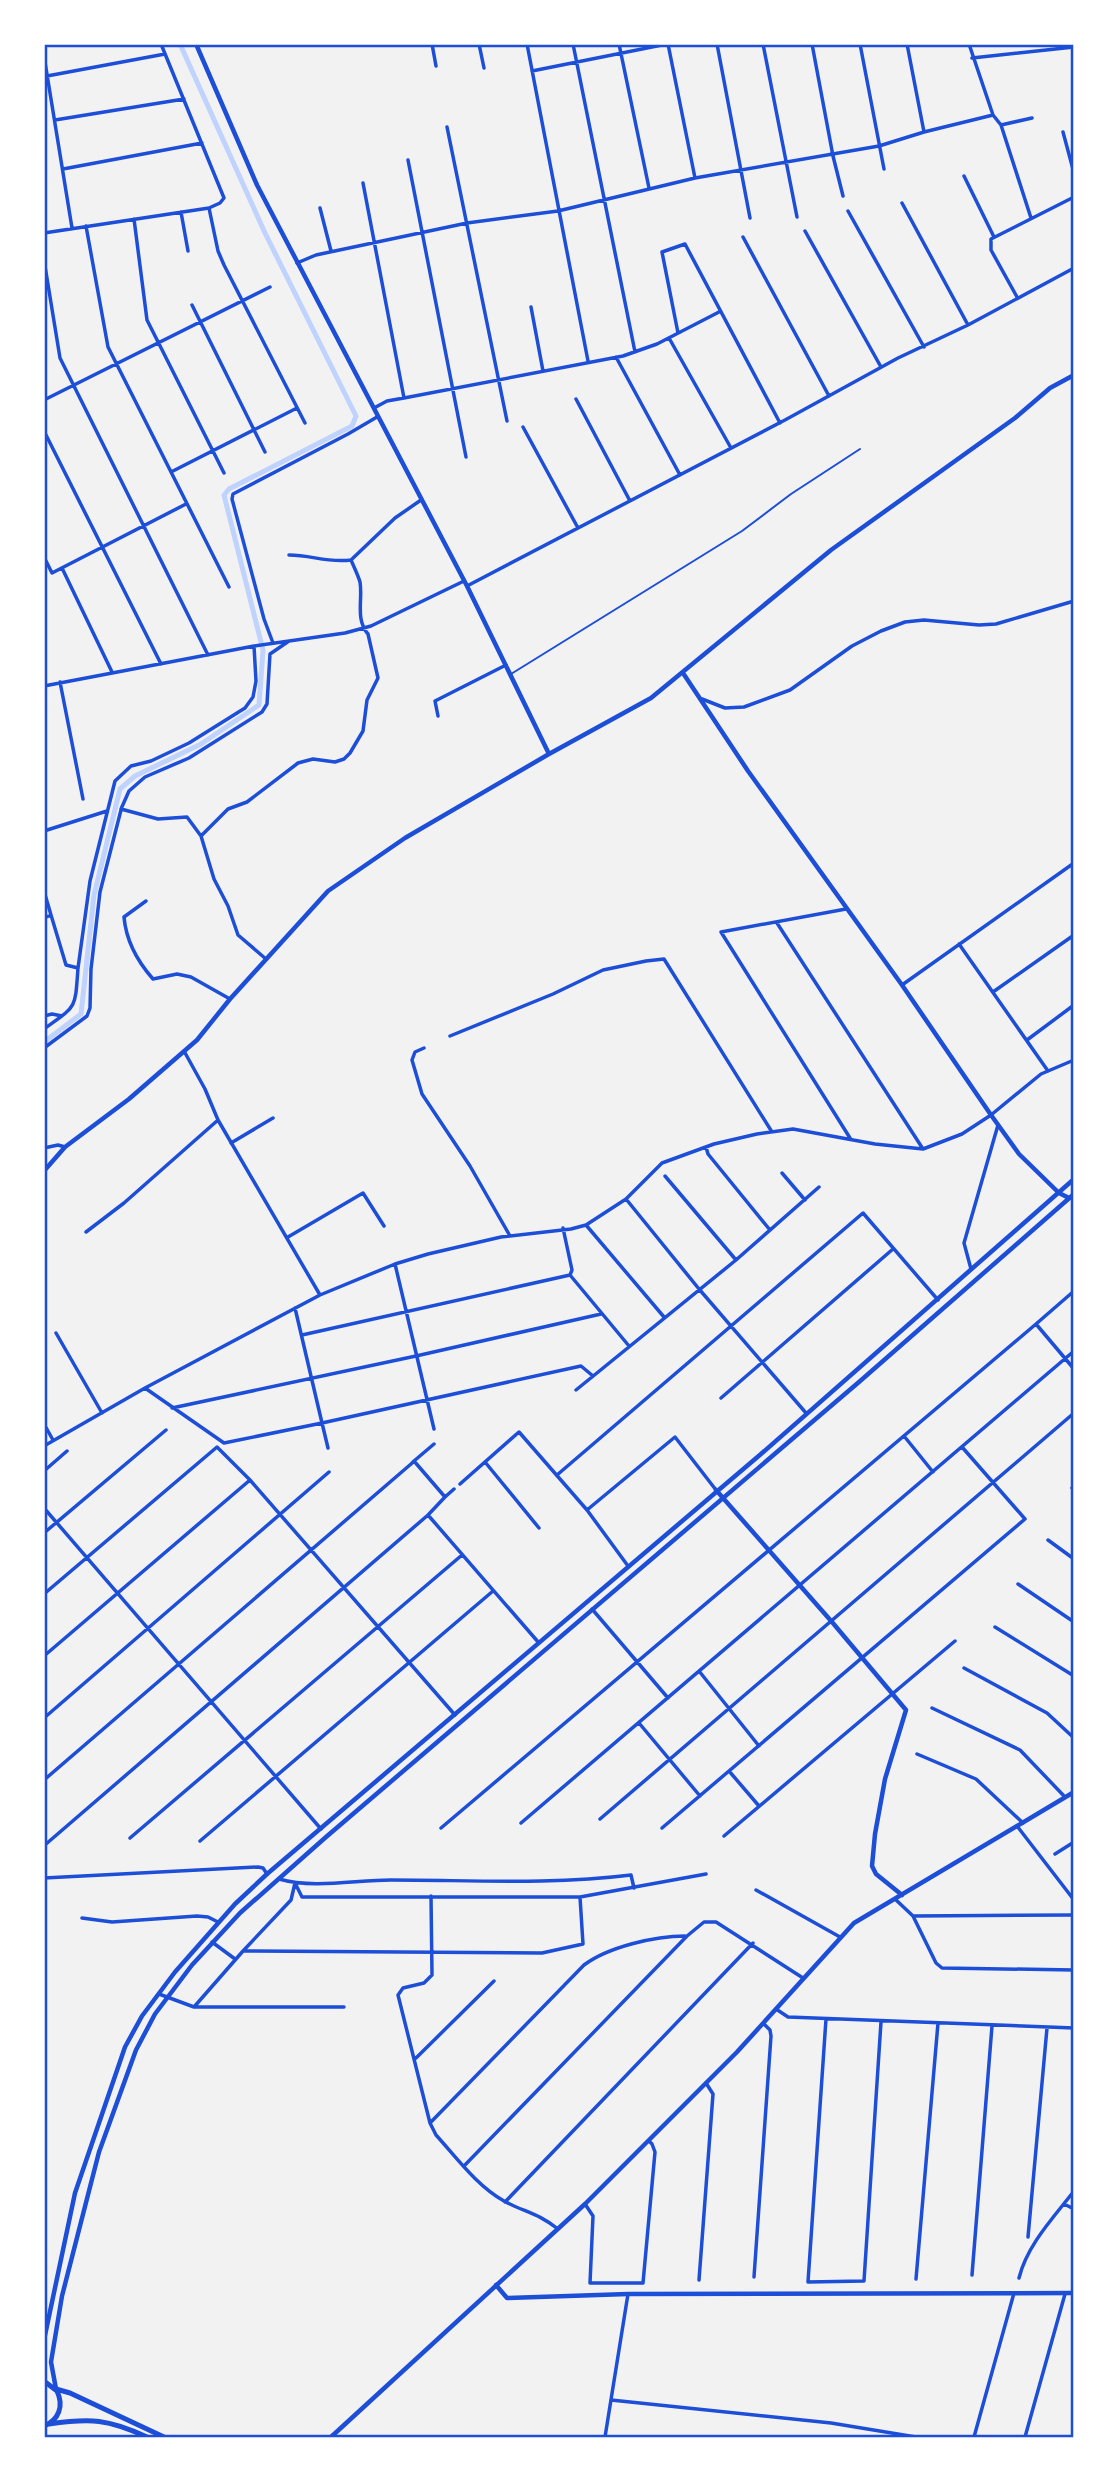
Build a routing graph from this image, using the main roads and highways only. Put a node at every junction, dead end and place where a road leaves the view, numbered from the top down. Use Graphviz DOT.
graph roads {
  1 [pos="44,2381"];
  2 [pos="56,2389"];
  3 [pos="46,2425"];
  4 [pos="147,2437"];
  5 [pos="164,2437"];
  1 -- 2 [label="highway"];
  2 -- 3 [label="highway"];
  2 -- 5 [label="highway"];
  3 -- 4 [label="highway"];
}
